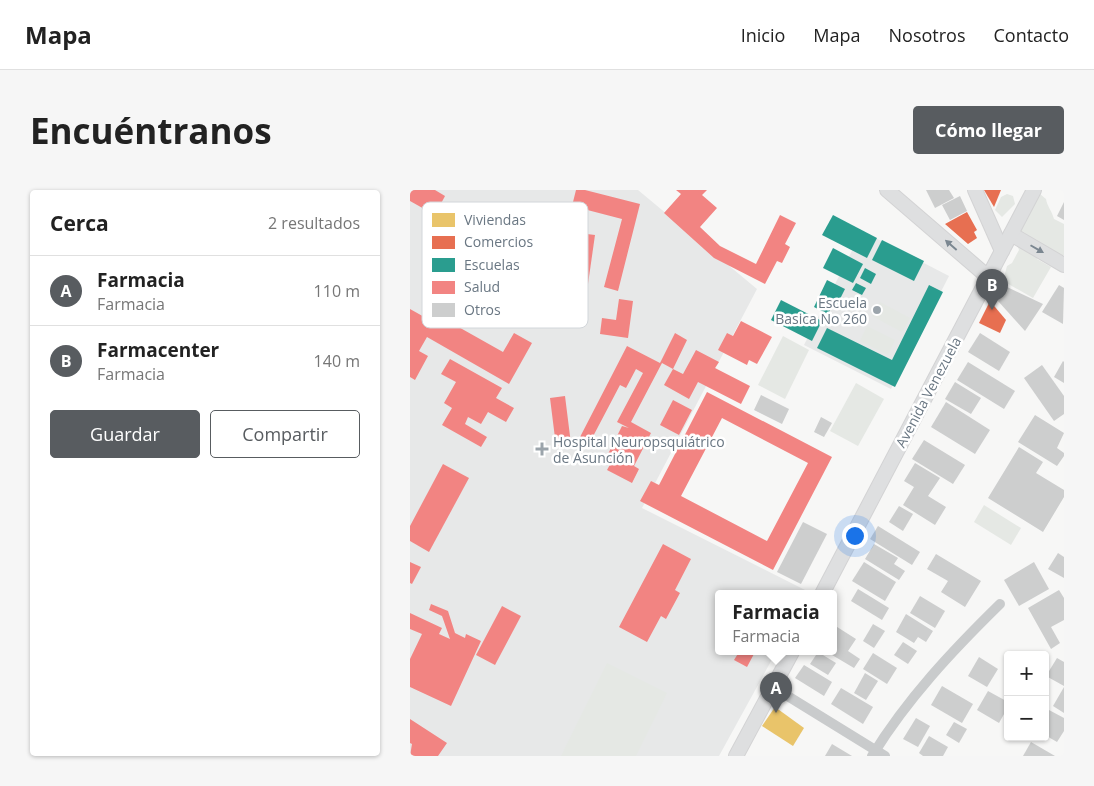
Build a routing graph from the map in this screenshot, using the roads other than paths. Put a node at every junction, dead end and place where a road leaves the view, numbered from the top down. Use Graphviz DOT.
graph roads {
  1 [pos="887,190"];
  2 [pos="975,190"];
  3 [pos="1034,190"];
  4 [pos="1011,234"];
  5 [pos="1002,251"];
  6 [pos="1064,265"];
  7 [pos="988,277"];
  8 [pos="824,590"];
  9 [pos="1000,604"];
  10 [pos="790,655"];
  11 [pos="773,687"];
  12 [pos="877,754"];
  13 [pos="736,756"];
  7 -- 1 [label="main road, one-way"];
  2 -- 5 [label="main road"];
  3 -- 4 [label="main road, Avenida Venezuela"];
  4 -- 5 [label="main road, Avenida Venezuela"];
  4 -- 6 [label="main road, one-way"];
  5 -- 7 [label="main road, Avenida Venezuela"];
  7 -- 8 [label="main road, Avenida Venezuela"];
  9 -- 12 [label="street"];
  10 -- 11 [label="main road"];
  11 -- 12 [label="street"];
  11 -- 13 [label="main road"];
}
